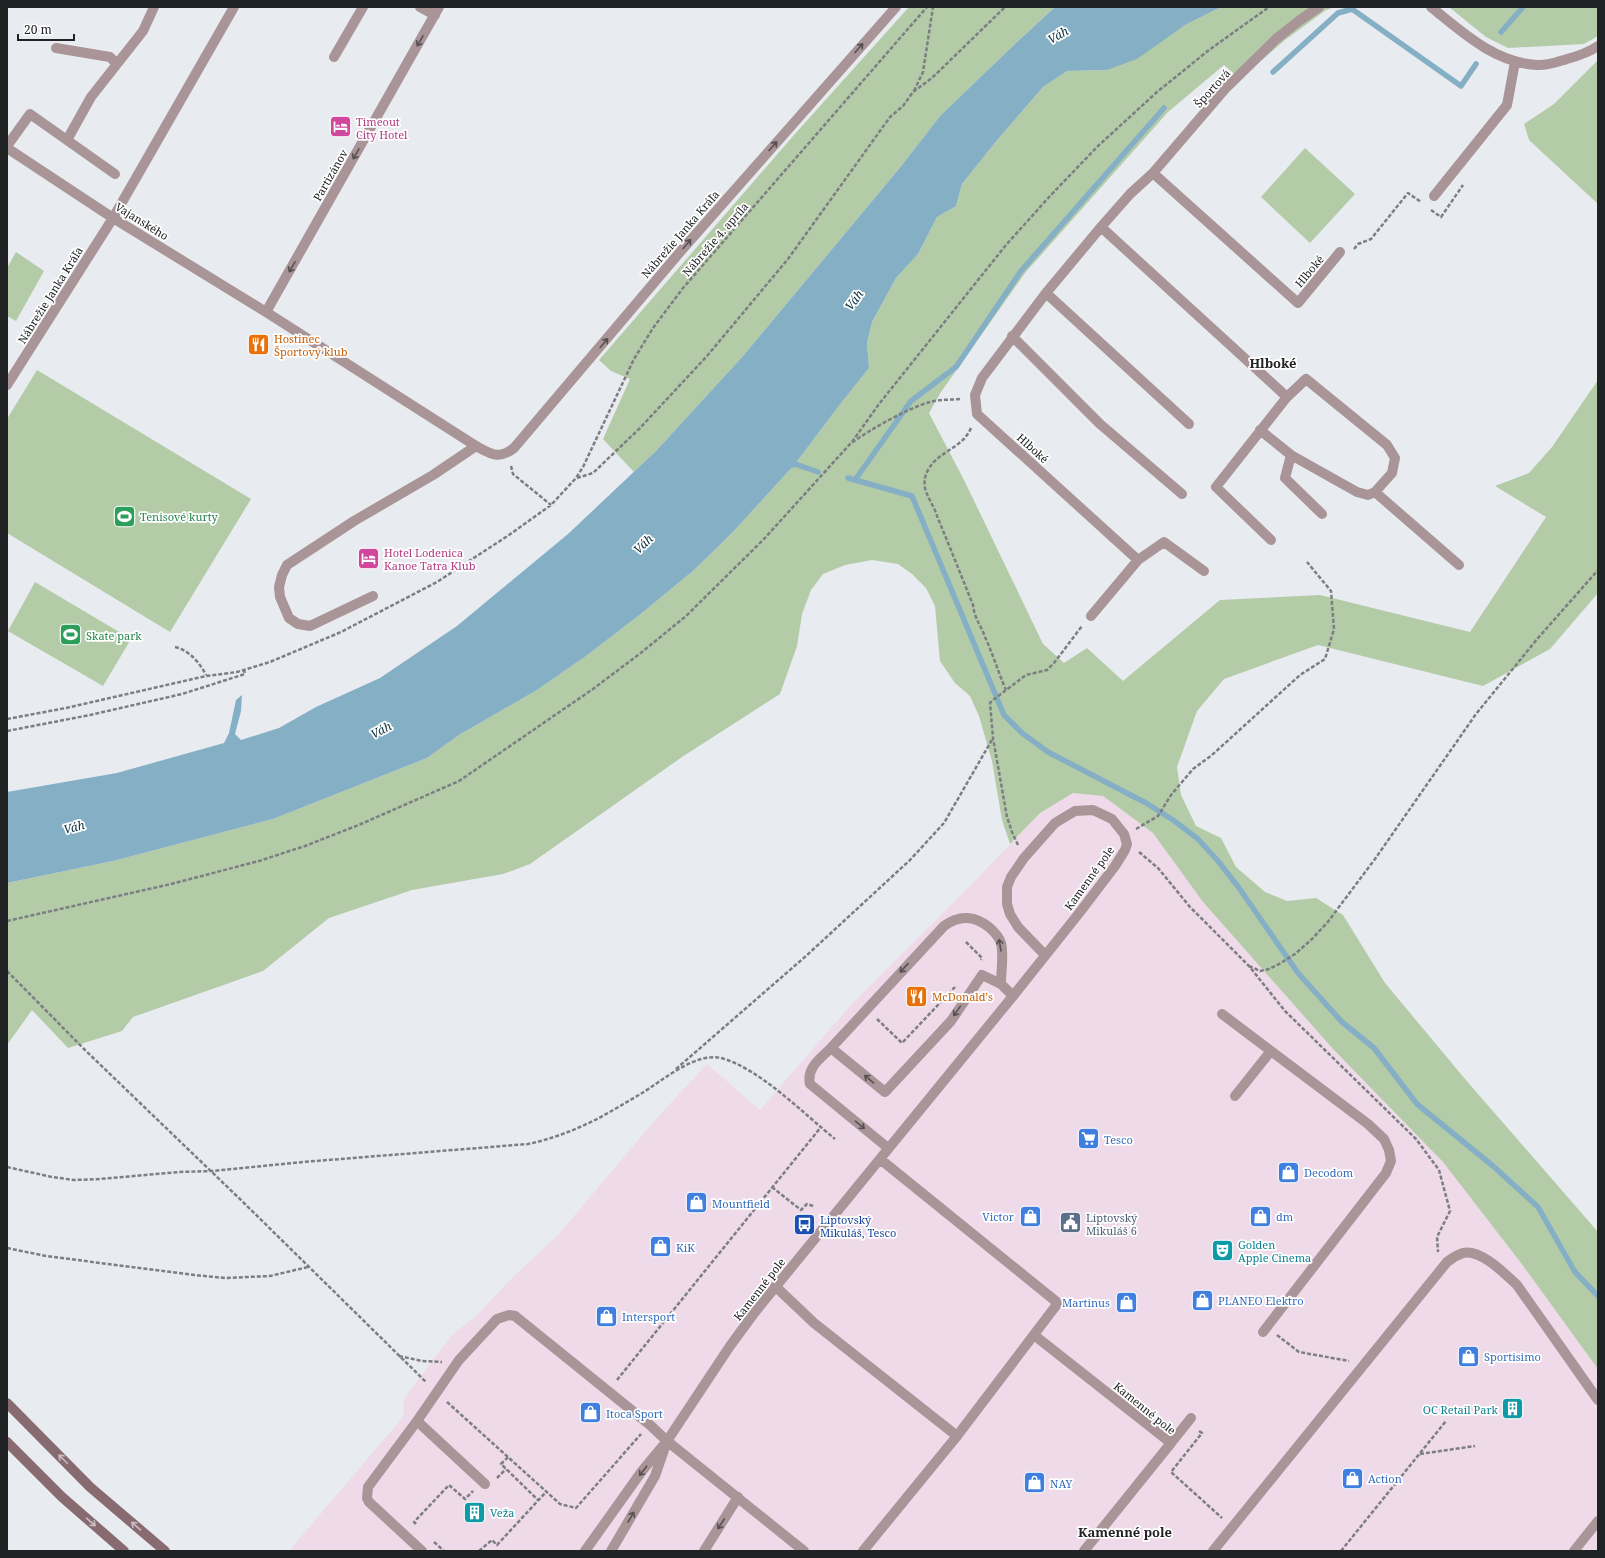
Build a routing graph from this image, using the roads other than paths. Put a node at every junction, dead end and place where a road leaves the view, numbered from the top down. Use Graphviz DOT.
graph roads {
  1 [pos="154,7"];
  2 [pos="234,7"];
  3 [pos="364,7"];
  4 [pos="420,7"];
  5 [pos="896,7"];
  6 [pos="1319,7"];
  7 [pos="1431,7"];
  8 [pos="437,11"];
  9 [pos="1598,46"];
  10 [pos="56,48"];
  11 [pos="334,57"];
  12 [pos="1515,62"];
  13 [pos="117,64"];
  14 [pos="67,140"];
  15 [pos="7,147"];
  16 [pos="1153,173"];
  17 [pos="115,174"];
  18 [pos="1434,196"];
  19 [pos="113,218"];
  20 [pos="1101,227"];
  21 [pos="1340,252"];
  22 [pos="1046,293"];
  23 [pos="266,312"];
  24 [pos="1012,336"];
  25 [pos="7,385"];
  26 [pos="1287,397"];
  27 [pos="1189,424"];
  28 [pos="1260,430"];
  29 [pos="476,446"];
  30 [pos="1291,455"];
  31 [pos="1375,492"];
  32 [pos="1182,494"];
  33 [pos="1322,514"];
  34 [pos="1271,540"];
  35 [pos="1138,560"];
  36 [pos="1458,565"];
  37 [pos="1204,571"];
  38 [pos="373,596"];
  39 [pos="1091,616"];
  40 [pos="1045,955"];
  41 [pos="1001,984"];
  42 [pos="1012,996"];
  43 [pos="1222,1014"];
  44 [pos="832,1048"];
  45 [pos="1270,1052"];
  46 [pos="1235,1096"];
  47 [pos="888,1148"];
  48 [pos="880,1159"];
  49 [pos="776,1286"];
  50 [pos="1265,1330"];
  51 [pos="1034,1335"];
  52 [pos="1598,1400"];
  53 [pos="7,1403"];
  54 [pos="1189,1420"];
  55 [pos="417,1421"];
  56 [pos="957,1436"];
  57 [pos="667,1441"];
  58 [pos="7,1442"];
  59 [pos="1171,1443"];
  60 [pos="485,1484"];
  61 [pos="738,1497"];
  62 [pos="1598,1521"];
  63 [pos="420,1550"];
  64 [pos="124,1551"];
  65 [pos="165,1551"];
  66 [pos="585,1551"];
  67 [pos="611,1551"];
  68 [pos="704,1551"];
  69 [pos="804,1551"];
  70 [pos="863,1551"];
  71 [pos="1084,1551"];
  72 [pos="1213,1551"];
  73 [pos="1574,1551"];
  1 -- 13 [label="street"];
  2 -- 19 [label="street, Nábrežie Janka Kráľa"];
  3 -- 11 [label="street"];
  4 -- 8 [label="street"];
  29 -- 5 [label="street, Nábrežie Janka Kráľa, one-way"];
  6 -- 16 [label="street, Športová"];
  7 -- 12 [label="street"];
  8 -- 23 [label="street, Partizánov, one-way"];
  9 -- 12 [label="street"];
  10 -- 13 [label="street"];
  12 -- 18 [label="street"];
  13 -- 14 [label="street"];
  14 -- 15 [label="street"];
  14 -- 17 [label="street"];
  15 -- 19 [label="street, Vajanského"];
  16 -- 20 [label="street, Športová"];
  16 -- 21 [label="street, Hlboké"];
  19 -- 23 [label="street, Vajanského"];
  19 -- 25 [label="street, Nábrežie Janka Kráľa"];
  20 -- 22 [label="street"];
  20 -- 26 [label="street"];
  22 -- 24 [label="street"];
  22 -- 27 [label="street"];
  23 -- 29 [label="street, Vajanského"];
  24 -- 32 [label="street"];
  24 -- 35 [label="street, Hlboké"];
  26 -- 28 [label="street"];
  26 -- 31 [label="street"];
  28 -- 30 [label="street"];
  28 -- 34 [label="street"];
  29 -- 38 [label="street"];
  30 -- 31 [label="street"];
  30 -- 33 [label="street"];
  31 -- 36 [label="street"];
  35 -- 37 [label="street"];
  35 -- 39 [label="street"];
  40 -- 40 [label="street, Kamenné pole"];
  40 -- 42 [label="street, Kamenné pole"];
  41 -- 42 [label="street"];
  41 -- 44 [label="street, one-way"];
  41 -- 44 [label="street, one-way"];
  42 -- 47 [label="street, Kamenné pole"];
  43 -- 45 [label="street"];
  44 -- 47 [label="street, one-way"];
  45 -- 46 [label="street"];
  45 -- 50 [label="street"];
  47 -- 48 [label="street, Kamenné pole"];
  48 -- 49 [label="street, Kamenné pole"];
  48 -- 51 [label="street"];
  49 -- 56 [label="street"];
  49 -- 57 [label="street, Kamenné pole"];
  51 -- 56 [label="street"];
  51 -- 59 [label="street, Kamenné pole"];
  52 -- 72 [label="street"];
  65 -- 53 [label="main road, one-way"];
  54 -- 59 [label="street"];
  55 -- 57 [label="street"];
  55 -- 60 [label="street"];
  55 -- 63 [label="street"];
  56 -- 70 [label="street"];
  57 -- 61 [label="street"];
  57 -- 66 [label="street, Kamenné pole, one-way"];
  67 -- 57 [label="street, Kamenné pole, one-way"];
  58 -- 64 [label="main road, one-way"];
  59 -- 71 [label="street, Kamenné pole"];
  61 -- 68 [label="street, one-way"];
  61 -- 69 [label="street"];
  62 -- 73 [label="street"];
}
